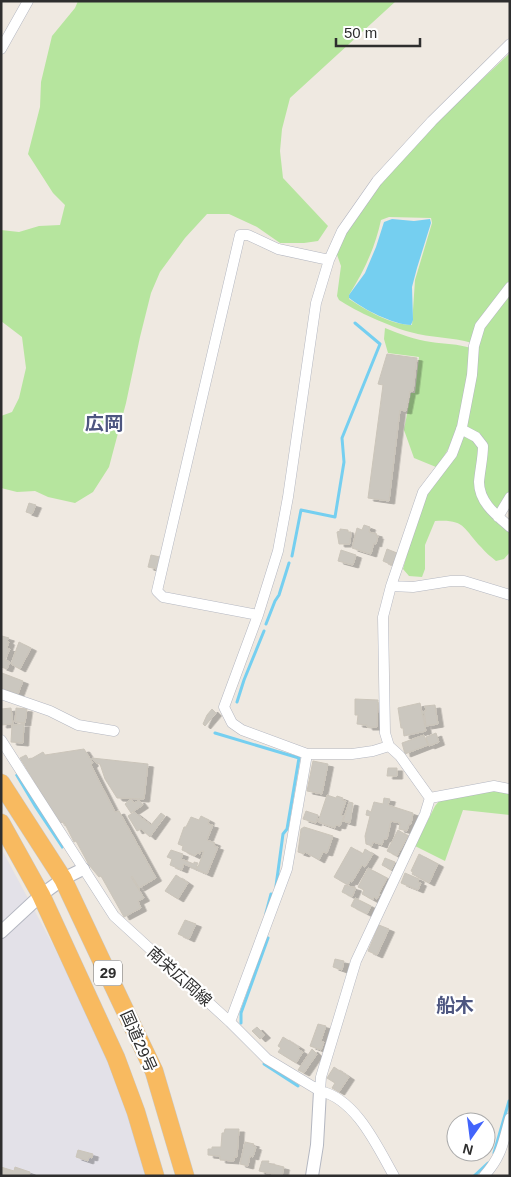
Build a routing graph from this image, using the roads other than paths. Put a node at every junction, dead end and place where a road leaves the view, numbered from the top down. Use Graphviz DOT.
graph roads {
  1 [pos="28,1"];
  2 [pos="510,44"];
  3 [pos="1,49"];
  4 [pos="328,260"];
  5 [pos="510,287"];
  6 [pos="460,430"];
  7 [pos="510,497"];
  8 [pos="498,517"];
  9 [pos="510,527"];
  10 [pos="391,586"];
  11 [pos="510,595"];
  12 [pos="258,615"];
  13 [pos="1,694"];
  14 [pos="114,731"];
  15 [pos="1,740"];
  16 [pos="389,746"];
  17 [pos="307,754"];
  18 [pos="1,783"];
  19 [pos="510,789"];
  20 [pos="430,798"];
  21 [pos="1,823"];
  22 [pos="83,869"];
  23 [pos="63,879"];
  24 [pos="41,895"];
  25 [pos="2,930"];
  26 [pos="230,1022"];
  27 [pos="320,1091"];
  28 [pos="510,1118"];
  29 [pos="155,1176"];
  30 [pos="185,1176"];
  31 [pos="312,1176"];
  32 [pos="394,1176"];
  33 [pos="484,1176"];
  1 -- 3 [label="street"];
  2 -- 4 [label="street"];
  4 -- 12 [label="street"];
  4 -- 12 [label="street"];
  5 -- 6 [label="street"];
  6 -- 8 [label="street"];
  6 -- 10 [label="street"];
  7 -- 8 [label="street"];
  8 -- 9 [label="street"];
  10 -- 11 [label="street"];
  10 -- 16 [label="street"];
  12 -- 17 [label="street"];
  13 -- 14 [label="street"];
  15 -- 22 [label="street, 南栄広岡線"];
  16 -- 17 [label="street"];
  16 -- 20 [label="street"];
  17 -- 26 [label="street"];
  18 -- 23 [label="highway, 国道29号 / 29"];
  19 -- 20 [label="street"];
  20 -- 27 [label="street"];
  21 -- 24 [label="highway, 国道29号 / 29"];
  22 -- 23 [label="street"];
  22 -- 26 [label="street, 南栄広岡線"];
  23 -- 24 [label="street"];
  23 -- 30 [label="highway, 国道29号 / 29"];
  24 -- 25 [label="street"];
  24 -- 29 [label="highway, 国道29号 / 29"];
  26 -- 27 [label="street, 南栄広岡線"];
  27 -- 31 [label="street"];
  27 -- 32 [label="street, 南栄広岡線"];
  28 -- 33 [label="street"];
}
